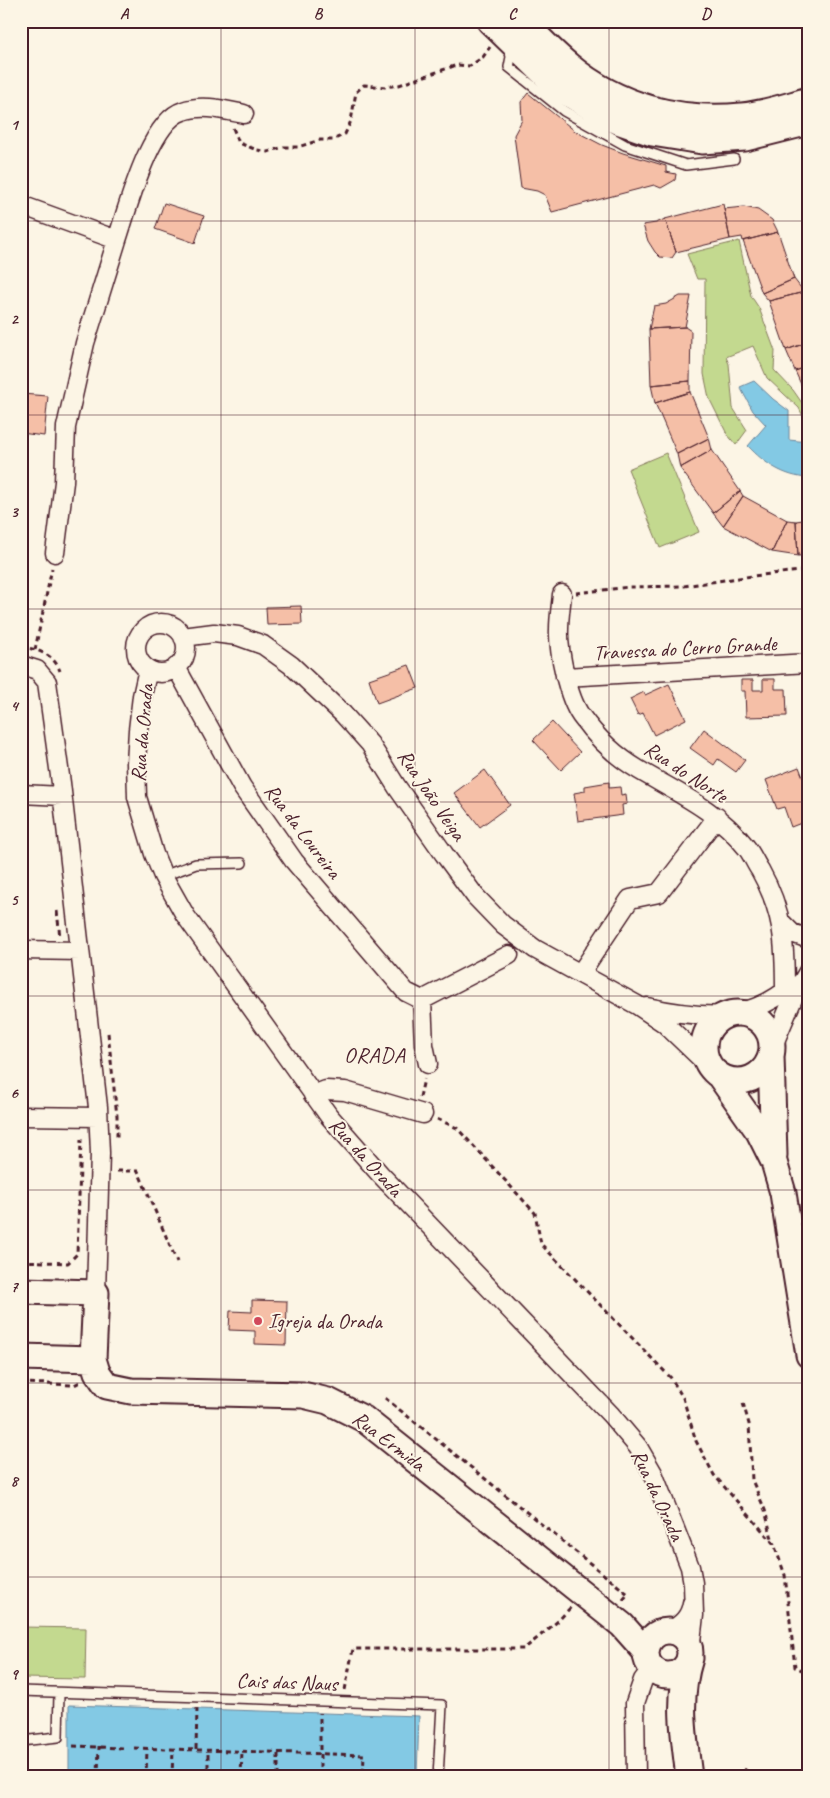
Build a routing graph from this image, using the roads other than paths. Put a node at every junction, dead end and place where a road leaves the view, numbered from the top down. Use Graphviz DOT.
graph roads {
  1 [pos="490,21"];
  2 [pos="507,36"];
  3 [pos="809,100"];
  4 [pos="235,112"];
  5 [pos="809,122"];
  6 [pos="734,159"];
  7 [pos="21,205"];
  8 [pos="116,240"];
  9 [pos="55,553"];
  10 [pos="562,594"];
  11 [pos="183,637"];
  12 [pos="809,663"];
  13 [pos="21,665"];
  14 [pos="176,667"];
  15 [pos="148,669"];
  16 [pos="564,677"];
  17 [pos="21,794"];
  18 [pos="62,796"];
  19 [pos="717,817"];
  20 [pos="242,863"];
  21 [pos="163,876"];
  22 [pos="781,922"];
  23 [pos="809,939"];
  24 [pos="21,950"];
  25 [pos="80,951"];
  26 [pos="509,956"];
  27 [pos="809,969"];
  28 [pos="580,974"];
  29 [pos="785,991"];
  30 [pos="422,1000"];
  31 [pos="637,1006"];
  32 [pos="733,1014"];
  33 [pos="772,1052"];
  34 [pos="428,1064"];
  35 [pos="715,1071"];
  36 [pos="313,1095"];
  37 [pos="420,1113"];
  38 [pos="21,1116"];
  39 [pos="90,1117"];
  40 [pos="774,1162"];
  41 [pos="21,1291"];
  42 [pos="96,1293"];
  43 [pos="809,1355"];
  44 [pos="21,1356"];
  45 [pos="95,1366"];
  46 [pos="693,1598"];
  47 [pos="622,1613"];
  48 [pos="666,1631"];
  49 [pos="690,1653"];
  50 [pos="654,1665"];
  51 [pos="21,1692"];
  52 [pos="59,1693"];
  53 [pos="681,1704"];
  54 [pos="21,1741"];
  55 [pos="438,1777"];
  56 [pos="636,1777"];
  57 [pos="689,1777"];
  1 -- 2 [label="street"];
  2 -- 3 [label="street"];
  2 -- 5 [label="street"];
  2 -- 6 [label="lane"];
  4 -- 8 [label="street"];
  7 -- 8 [label="street"];
  8 -- 9 [label="street"];
  10 -- 16 [label="street, Rua do Norte"];
  11 -- 14 [label="street"];
  11 -- 15 [label="street"];
  11 -- 28 [label="street, Rua João Veiga"];
  12 -- 16 [label="street, Travessa do Cerro Grande"];
  13 -- 18 [label="street"];
  14 -- 15 [label="street"];
  14 -- 30 [label="street, Rua da Loureira"];
  15 -- 21 [label="street, Rua da Orada"];
  16 -- 19 [label="street, Rua do Norte"];
  17 -- 18 [label="street"];
  18 -- 25 [label="street"];
  19 -- 22 [label="street, Rua do Norte"];
  19 -- 28 [label="street"];
  20 -- 21 [label="lane"];
  21 -- 36 [label="street, Rua da Orada"];
  22 -- 23 [label="street"];
  22 -- 29 [label="street, Rua do Norte"];
  24 -- 25 [label="street"];
  25 -- 39 [label="street"];
  26 -- 30 [label="street"];
  27 -- 29 [label="street"];
  27 -- 33 [label="street"];
  28 -- 31 [label="street, Rua João Veiga"];
  29 -- 32 [label="street"];
  30 -- 34 [label="street"];
  31 -- 32 [label="street"];
  31 -- 35 [label="street, Rua João Veiga"];
  32 -- 33 [label="street"];
  32 -- 35 [label="street"];
  33 -- 35 [label="street"];
  33 -- 40 [label="street"];
  35 -- 40 [label="street"];
  36 -- 37 [label="street"];
  36 -- 46 [label="street, Rua da Orada"];
  38 -- 39 [label="street"];
  39 -- 42 [label="street"];
  40 -- 43 [label="street"];
  41 -- 42 [label="street"];
  42 -- 45 [label="street"];
  44 -- 45 [label="street"];
  45 -- 47 [label="street, Rua Ermida"];
  46 -- 48 [label="street"];
  46 -- 49 [label="street, Rua da Orada"];
  47 -- 48 [label="street"];
  47 -- 50 [label="street"];
  48 -- 49 [label="street"];
  48 -- 50 [label="street"];
  49 -- 50 [label="street"];
  49 -- 53 [label="street"];
  50 -- 53 [label="street"];
  50 -- 56 [label="street"];
  51 -- 52 [label="lane, Cais das Naus"];
  52 -- 54 [label="lane"];
  52 -- 55 [label="lane, Cais das Naus"];
  53 -- 57 [label="street"];
}
